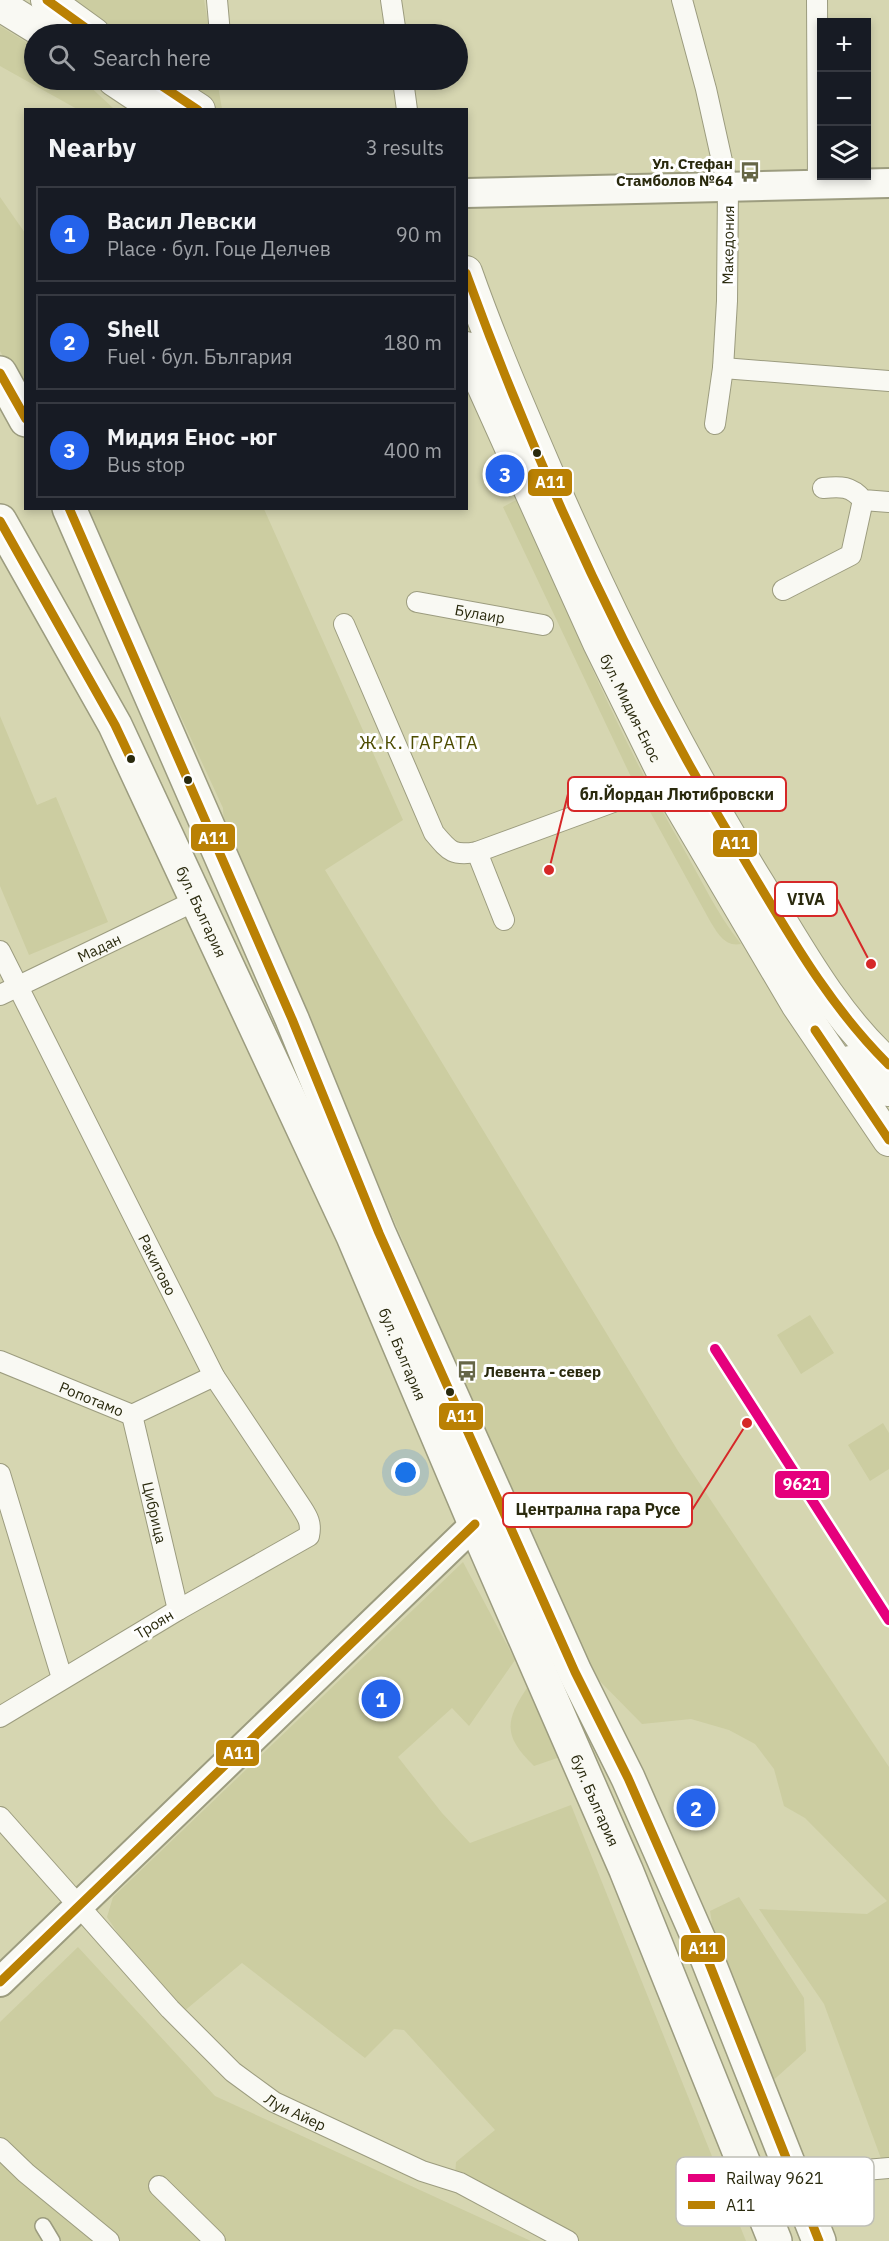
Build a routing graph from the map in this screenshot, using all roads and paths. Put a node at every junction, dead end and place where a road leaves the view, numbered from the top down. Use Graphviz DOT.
graph roads {
  1 [pos="47,0"];
  2 [pos="217,0"];
  3 [pos="391,0"];
  4 [pos="682,0"];
  5 [pos="817,0"];
  6 [pos="0,5"];
  7 [pos="31,24"];
  8 [pos="80,24"];
  9 [pos="219,24"];
  10 [pos="395,24"];
  11 [pos="129,90"];
  12 [pos="168,90"];
  13 [pos="404,90"];
  14 [pos="156,108"];
  15 [pos="196,108"];
  16 [pos="407,108"];
  17 [pos="818,183"];
  18 [pos="889,183"];
  19 [pos="728,188"];
  20 [pos="468,193"];
  21 [pos="468,278"];
  22 [pos="468,352"];
  23 [pos="723,368"];
  24 [pos="889,381"];
  25 [pos="3,382"];
  26 [pos="24,417"];
  27 [pos="715,423"];
  28 [pos="824,488"];
  29 [pos="863,500"];
  30 [pos="889,502"];
  31 [pos="70,510"];
  32 [pos="0,521"];
  33 [pos="783,590"];
  34 [pos="417,602"];
  35 [pos="344,624"];
  36 [pos="543,625"];
  37 [pos="624,798"];
  38 [pos="468,853"];
  39 [pos="196,900"];
  40 [pos="504,920"];
  41 [pos="0,951"];
  42 [pos="8,990"];
  43 [pos="797,1004"];
  44 [pos="889,1065"];
  45 [pos="889,1090"];
  46 [pos="889,1140"];
  47 [pos="0,1361"];
  48 [pos="214,1376"];
  49 [pos="132,1415"];
  50 [pos="0,1473"];
  51 [pos="475,1524"];
  52 [pos="309,1536"];
  53 [pos="178,1610"];
  54 [pos="62,1678"];
  55 [pos="0,1717"];
  56 [pos="0,1817"];
  57 [pos="78,1907"];
  58 [pos="0,1982"];
  59 [pos="0,2148"];
  60 [pos="741,2157"];
  61 [pos="786,2157"];
  62 [pos="889,2168"];
  63 [pos="874,2169"];
  64 [pos="159,2186"];
  65 [pos="43,2226"];
  66 [pos="769,2226"];
  67 [pos="813,2226"];
  68 [pos="52,2241"];
  69 [pos="109,2241"];
  70 [pos="215,2241"];
  71 [pos="568,2241"];
  72 [pos="775,2241"];
  73 [pos="819,2241"];
  1 -- 8 [label="main road"];
  2 -- 9 [label="street"];
  3 -- 10 [label="street"];
  4 -- 19 [label="street, Македония"];
  5 -- 17 [label="street"];
  6 -- 7 [label="main road"];
  11 -- 14 [label="main road"];
  12 -- 15 [label="main road"];
  13 -- 16 [label="street"];
  17 -- 18 [label="main road"];
  17 -- 19 [label="main road"];
  19 -- 20 [label="main road"];
  19 -- 23 [label="street, Македония"];
  21 -- 44 [label="main road, бул. Мидия-Енос"];
  22 -- 43 [label="main road, бул. Мидия-Енос"];
  23 -- 24 [label="street"];
  23 -- 27 [label="street, Македония"];
  25 -- 26 [label="highway"];
  28 -- 29 [label="street"];
  29 -- 30 [label="street"];
  29 -- 33 [label="street"];
  31 -- 61 [label="highway, бул. България"];
  32 -- 39 [label="highway, бул. България"];
  34 -- 36 [label="street, Булаир"];
  35 -- 38 [label="street"];
  37 -- 38 [label="street"];
  38 -- 40 [label="street"];
  39 -- 42 [label="street, Мадан"];
  39 -- 51 [label="highway, бул. България"];
  41 -- 42 [label="street, Ракитово"];
  42 -- 48 [label="street, Ракитово"];
  43 -- 45 [label="main road"];
  43 -- 46 [label="main road, бул. Мидия-Енос"];
  47 -- 49 [label="street, Ропотамо"];
  48 -- 49 [label="street, Ропотамо"];
  48 -- 52 [label="street, Ракитово"];
  49 -- 53 [label="street, Цибрица"];
  50 -- 54 [label="street"];
  51 -- 57 [label="main road"];
  51 -- 60 [label="highway, бул. България"];
  52 -- 53 [label="street, Троян"];
  53 -- 54 [label="street, Троян"];
  54 -- 55 [label="street, Троян"];
  56 -- 57 [label="street, Луи Айер"];
  57 -- 58 [label="main road"];
  57 -- 71 [label="street, Луи Айер"];
  59 -- 69 [label="street"];
  62 -- 63 [label="street"];
  64 -- 70 [label="street"];
  65 -- 68 [label="street"];
  66 -- 72 [label="highway, бул. България"];
  67 -- 73 [label="highway, бул. България"];
}
